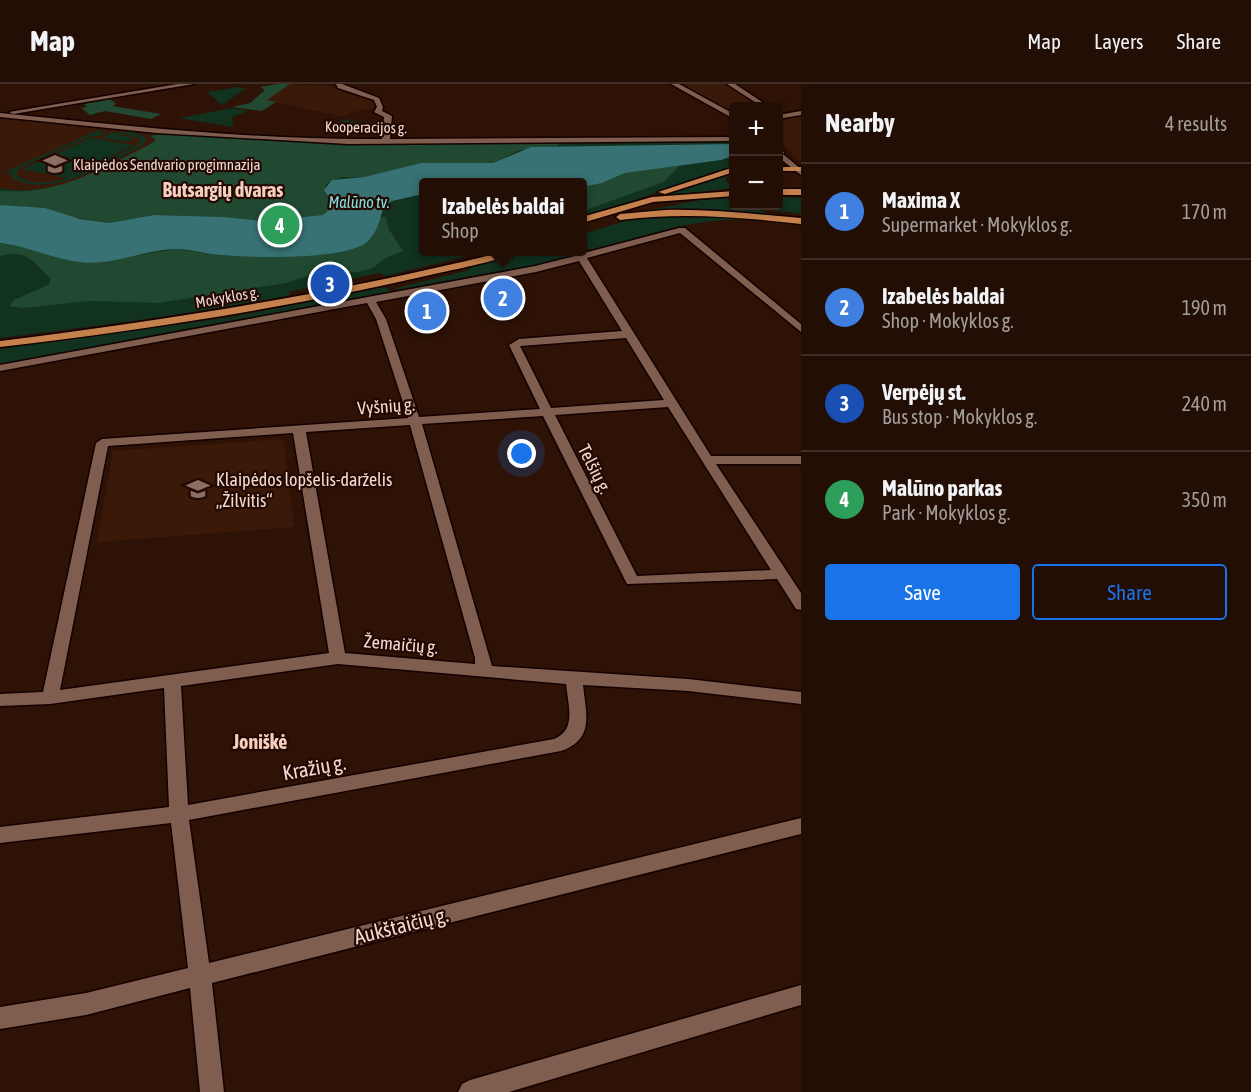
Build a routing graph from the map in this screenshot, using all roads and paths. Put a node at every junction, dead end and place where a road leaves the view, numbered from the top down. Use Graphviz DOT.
graph roads {
  1 [pos="191,84"];
  2 [pos="339,84"];
  3 [pos="674,84"];
  4 [pos="730,84"];
  5 [pos="759,102"];
  6 [pos="801,113"];
  7 [pos="0,114"];
  8 [pos="729,114"];
  9 [pos="783,115"];
  10 [pos="729,139"];
  11 [pos="386,142"];
  12 [pos="782,156"];
  13 [pos="783,171"];
  14 [pos="800,171"];
  15 [pos="729,174"];
  16 [pos="783,192"];
  17 [pos="799,192"];
  18 [pos="729,193"];
  19 [pos="765,210"];
  20 [pos="620,213"];
  21 [pos="801,215"];
  22 [pos="587,219"];
  23 [pos="801,220"];
  24 [pos="587,228"];
  25 [pos="587,252"];
  26 [pos="481,256"];
  27 [pos="493,256"];
  28 [pos="574,256"];
  29 [pos="581,256"];
  30 [pos="456,264"];
  31 [pos="370,300"];
  32 [pos="801,329"];
  33 [pos="630,334"];
  34 [pos="0,344"];
  35 [pos="0,368"];
  36 [pos="673,403"];
  37 [pos="546,411"];
  38 [pos="415,422"];
  39 [pos="299,430"];
  40 [pos="707,460"];
  41 [pos="801,460"];
  42 [pos="781,574"];
  43 [pos="801,605"];
  44 [pos="338,658"];
  45 [pos="484,670"];
  46 [pos="574,678"];
  47 [pos="172,680"];
  48 [pos="50,698"];
  49 [pos="801,698"];
  50 [pos="0,700"];
  51 [pos="179,814"];
  52 [pos="801,826"];
  53 [pos="0,835"];
  54 [pos="200,976"];
  55 [pos="801,995"];
  56 [pos="0,1018"];
  57 [pos="212,1092"];
  58 [pos="470,1092"];
  1 -- 7 [label="street"];
  2 -- 11 [label="street"];
  3 -- 8 [label="street"];
  4 -- 5 [label="street"];
  6 -- 9 [label="street"];
  7 -- 11 [label="street, Kooperacijos g."];
  10 -- 11 [label="street, Kooperacijos g."];
  12 -- 14 [label="street"];
  13 -- 14 [label="main road"];
  15 -- 20 [label="main road"];
  16 -- 17 [label="main road"];
  18 -- 20 [label="main road"];
  19 -- 21 [label="main road"];
  20 -- 22 [label="main road"];
  20 -- 23 [label="main road"];
  20 -- 24 [label="main road"];
  25 -- 32 [label="street"];
  26 -- 30 [label="main road, Mokyklos g."];
  27 -- 30 [label="main road, Mokyklos g."];
  28 -- 31 [label="street"];
  29 -- 33 [label="street"];
  30 -- 34 [label="main road, Mokyklos g."];
  31 -- 35 [label="street"];
  31 -- 38 [label="street"];
  33 -- 36 [label="street"];
  33 -- 37 [label="street, Telšių g."];
  36 -- 37 [label="street, Vyšnių g."];
  36 -- 40 [label="street"];
  37 -- 38 [label="street, Vyšnių g."];
  37 -- 42 [label="street, Telšių g."];
  38 -- 39 [label="street, Vyšnių g."];
  38 -- 45 [label="street"];
  39 -- 44 [label="street"];
  39 -- 48 [label="street, Vyšnių g."];
  40 -- 41 [label="street"];
  40 -- 42 [label="street"];
  42 -- 43 [label="street"];
  44 -- 45 [label="street, Žemaičių g."];
  44 -- 47 [label="street, Žemaičių g."];
  45 -- 46 [label="street, Žemaičių g."];
  46 -- 49 [label="street, Žemaičių g."];
  46 -- 51 [label="street, Kražių g."];
  47 -- 48 [label="street, Žemaičių g."];
  47 -- 51 [label="street"];
  48 -- 50 [label="street, Žemaičių g."];
  51 -- 53 [label="street, Kražių g."];
  51 -- 54 [label="street"];
  52 -- 54 [label="street, Aukštaičių g."];
  54 -- 56 [label="street, Aukštaičių g."];
  54 -- 57 [label="street"];
  55 -- 58 [label="street"];
}
